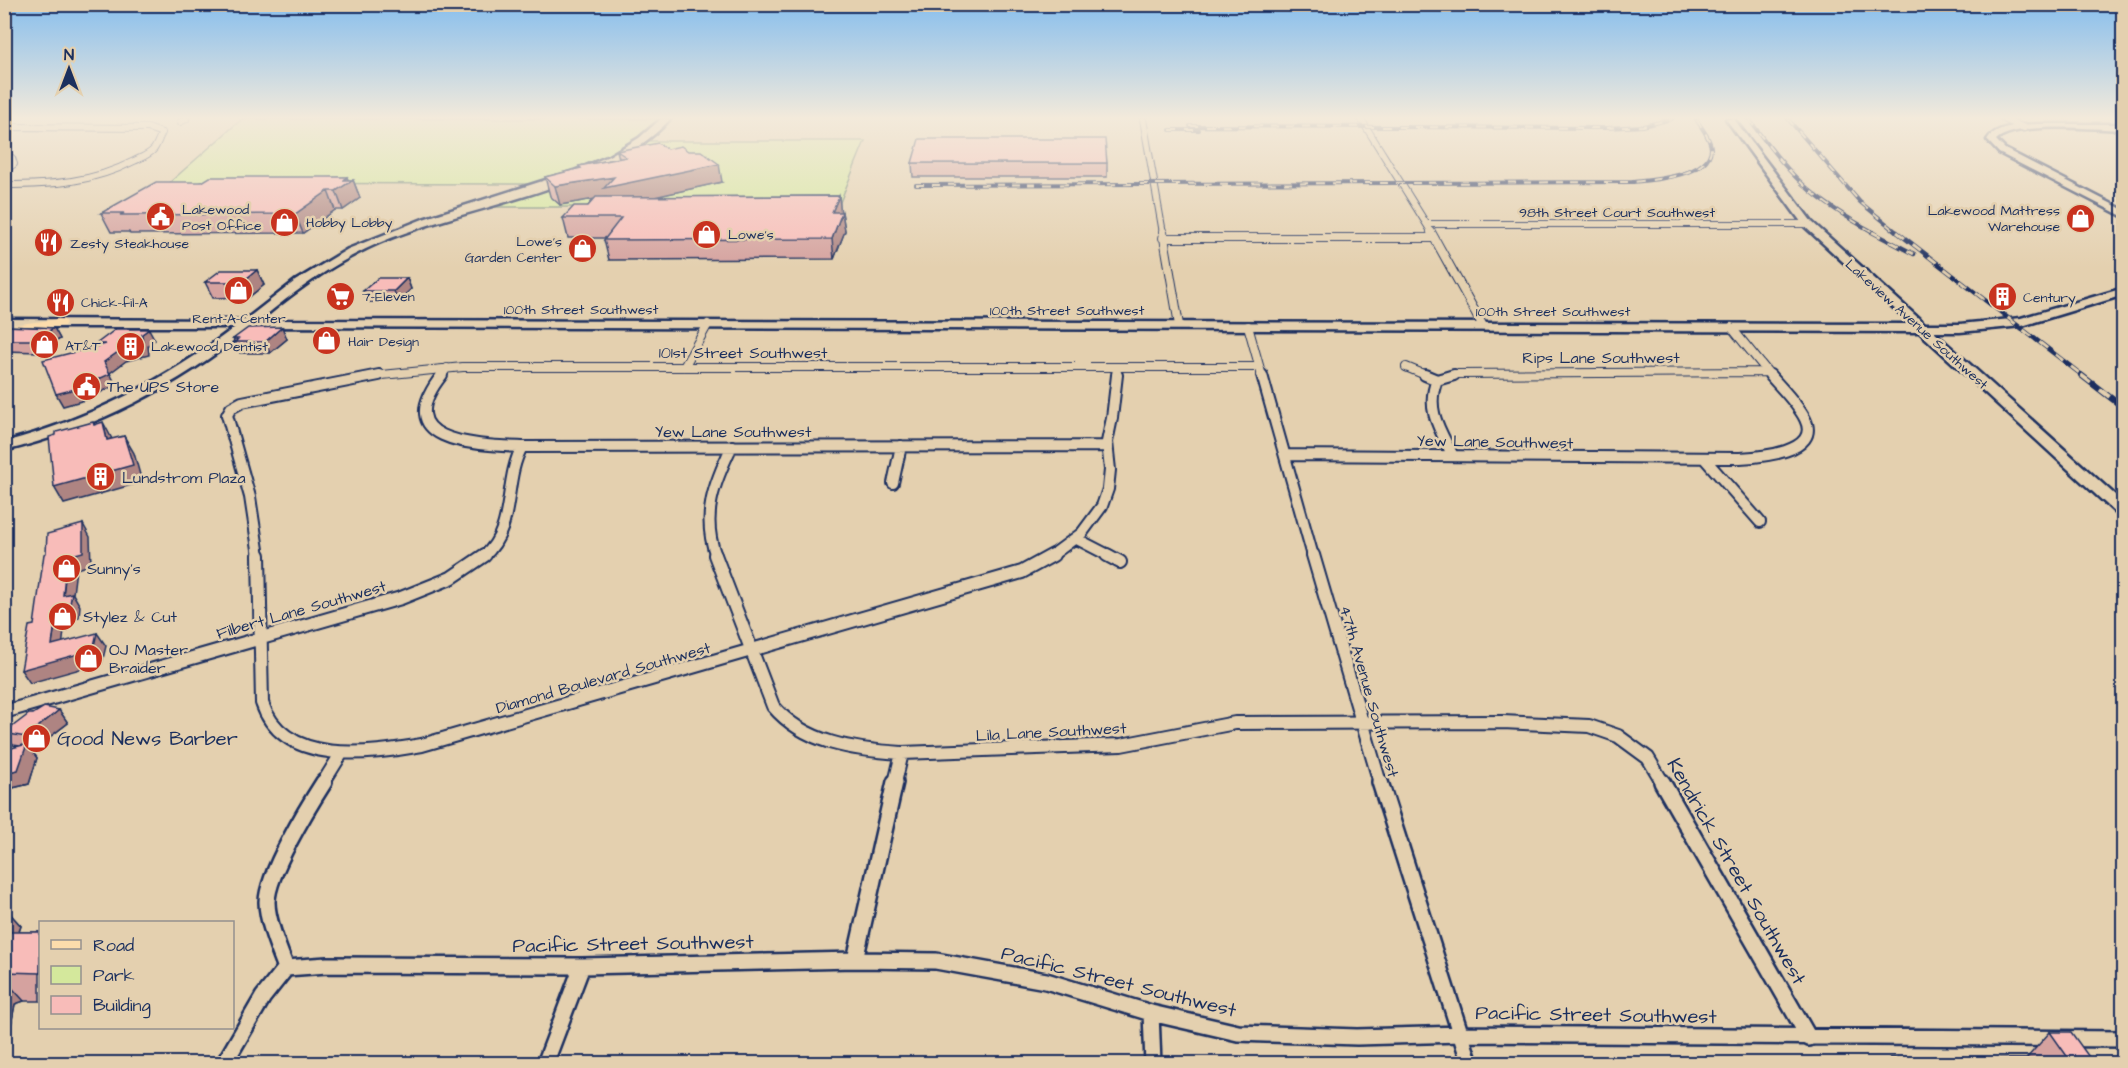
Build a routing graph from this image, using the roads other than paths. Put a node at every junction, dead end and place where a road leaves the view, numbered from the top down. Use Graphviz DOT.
graph roads {
  1 [pos="119,169"];
  2 [pos="585,169"];
  3 [pos="1151,169"];
  4 [pos="1392,169"];
  5 [pos="1767,169"];
  6 [pos="2034,169"];
  7 [pos="4,185"];
  8 [pos="2124,214"];
  9 [pos="1426,224"];
  10 [pos="1808,224"];
  11 [pos="1163,238"];
  12 [pos="1434,238"];
  13 [pos="2124,291"];
  14 [pos="4,322"];
  15 [pos="59,323"];
  16 [pos="249,323"];
  17 [pos="708,324"];
  18 [pos="1179,326"];
  19 [pos="1248,326"];
  20 [pos="1483,326"];
  21 [pos="1731,327"];
  22 [pos="1921,328"];
  23 [pos="4,330"];
  24 [pos="684,366"];
  25 [pos="1258,367"];
  26 [pos="1406,367"];
  27 [pos="447,368"];
  28 [pos="1117,368"];
  29 [pos="1766,372"];
  30 [pos="1437,380"];
  31 [pos="233,407"];
  32 [pos="732,446"];
  33 [pos="902,446"];
  34 [pos="1107,446"];
  35 [pos="4,447"];
  36 [pos="522,447"];
  37 [pos="1286,456"];
  38 [pos="1453,456"];
  39 [pos="1704,458"];
  40 [pos="893,483"];
  41 [pos="2124,512"];
  42 [pos="1760,522"];
  43 [pos="1077,539"];
  44 [pos="1120,562"];
  45 [pos="261,638"];
  46 [pos="752,651"];
  47 [pos="4,712"];
  48 [pos="1361,724"];
  49 [pos="1618,736"];
  50 [pos="902,753"];
  51 [pos="341,754"];
  52 [pos="855,960"];
  53 [pos="582,966"];
  54 [pos="286,968"];
  55 [pos="1151,1013"];
  56 [pos="1461,1034"];
  57 [pos="1809,1038"];
  58 [pos="2124,1039"];
  59 [pos="224,1064"];
  60 [pos="545,1064"];
  61 [pos="1153,1064"];
  62 [pos="1470,1064"];
  1 -- 7 [label="street"];
  2 -- 16 [label="main road"];
  3 -- 11 [label="street"];
  4 -- 9 [label="street"];
  5 -- 10 [label="main road, Lakeview Avenue Southwest"];
  6 -- 8 [label="main road"];
  9 -- 10 [label="street, 98th Street Court Southwest"];
  9 -- 12 [label="street"];
  10 -- 22 [label="main road, Lakeview Avenue Southwest"];
  11 -- 12 [label="street"];
  11 -- 18 [label="street"];
  12 -- 20 [label="street"];
  13 -- 22 [label="main road, 100th Street Southwest"];
  14 -- 15 [label="main road, 100th Street Southwest"];
  15 -- 16 [label="main road, 100th Street Southwest"];
  15 -- 23 [label="main road"];
  16 -- 17 [label="main road, 100th Street Southwest"];
  16 -- 35 [label="main road"];
  17 -- 18 [label="main road, 100th Street Southwest"];
  17 -- 24 [label="street"];
  18 -- 19 [label="main road, 100th Street Southwest"];
  19 -- 20 [label="main road, 100th Street Southwest"];
  19 -- 25 [label="street, 47th Avenue Southwest"];
  20 -- 21 [label="main road, 100th Street Southwest"];
  21 -- 22 [label="main road, 100th Street Southwest"];
  21 -- 29 [label="street"];
  22 -- 41 [label="main road, Lakeview Avenue Southwest"];
  24 -- 27 [label="street, 101st Street Southwest"];
  24 -- 28 [label="street, 101st Street Southwest"];
  25 -- 28 [label="street, 101st Street Southwest"];
  25 -- 37 [label="street, 47th Avenue Southwest"];
  26 -- 30 [label="street"];
  27 -- 31 [label="street, 101st Street Southwest"];
  27 -- 36 [label="street, Yew Lane Southwest"];
  28 -- 34 [label="street, Diamond Boulevard Southwest"];
  29 -- 30 [label="street, Rips Lane Southwest"];
  29 -- 39 [label="street, Yew Lane Southwest"];
  30 -- 38 [label="street"];
  31 -- 45 [label="street, Diamond Boulevard Southwest"];
  32 -- 33 [label="street, Yew Lane Southwest"];
  32 -- 36 [label="street, Yew Lane Southwest"];
  32 -- 46 [label="street, Lila Lane Southwest"];
  33 -- 34 [label="street, Yew Lane Southwest"];
  33 -- 40 [label="street"];
  34 -- 43 [label="street, Diamond Boulevard Southwest"];
  36 -- 45 [label="street, Filbert Lane Southwest"];
  37 -- 38 [label="street, Yew Lane Southwest"];
  37 -- 48 [label="street, 47th Avenue Southwest"];
  38 -- 39 [label="street, Yew Lane Southwest"];
  39 -- 42 [label="street"];
  43 -- 44 [label="street"];
  43 -- 46 [label="street, Diamond Boulevard Southwest"];
  45 -- 47 [label="street, Filbert Lane Southwest"];
  45 -- 51 [label="street, Diamond Boulevard Southwest"];
  46 -- 50 [label="street, Lila Lane Southwest"];
  46 -- 51 [label="street, Diamond Boulevard Southwest"];
  48 -- 49 [label="street, Lila Lane Southwest"];
  48 -- 50 [label="street, Lila Lane Southwest"];
  48 -- 56 [label="street, 47th Avenue Southwest"];
  49 -- 57 [label="street, Kendrick Street Southwest"];
  50 -- 52 [label="street"];
  51 -- 54 [label="street"];
  52 -- 53 [label="street, Pacific Street Southwest"];
  52 -- 55 [label="street, Pacific Street Southwest"];
  53 -- 54 [label="street, Pacific Street Southwest"];
  53 -- 60 [label="street"];
  54 -- 59 [label="street"];
  55 -- 56 [label="street, Pacific Street Southwest"];
  55 -- 61 [label="street"];
  56 -- 57 [label="street, Pacific Street Southwest"];
  56 -- 62 [label="street, 47th Avenue Southwest"];
  57 -- 58 [label="street, Pacific Street Southwest"];
}
